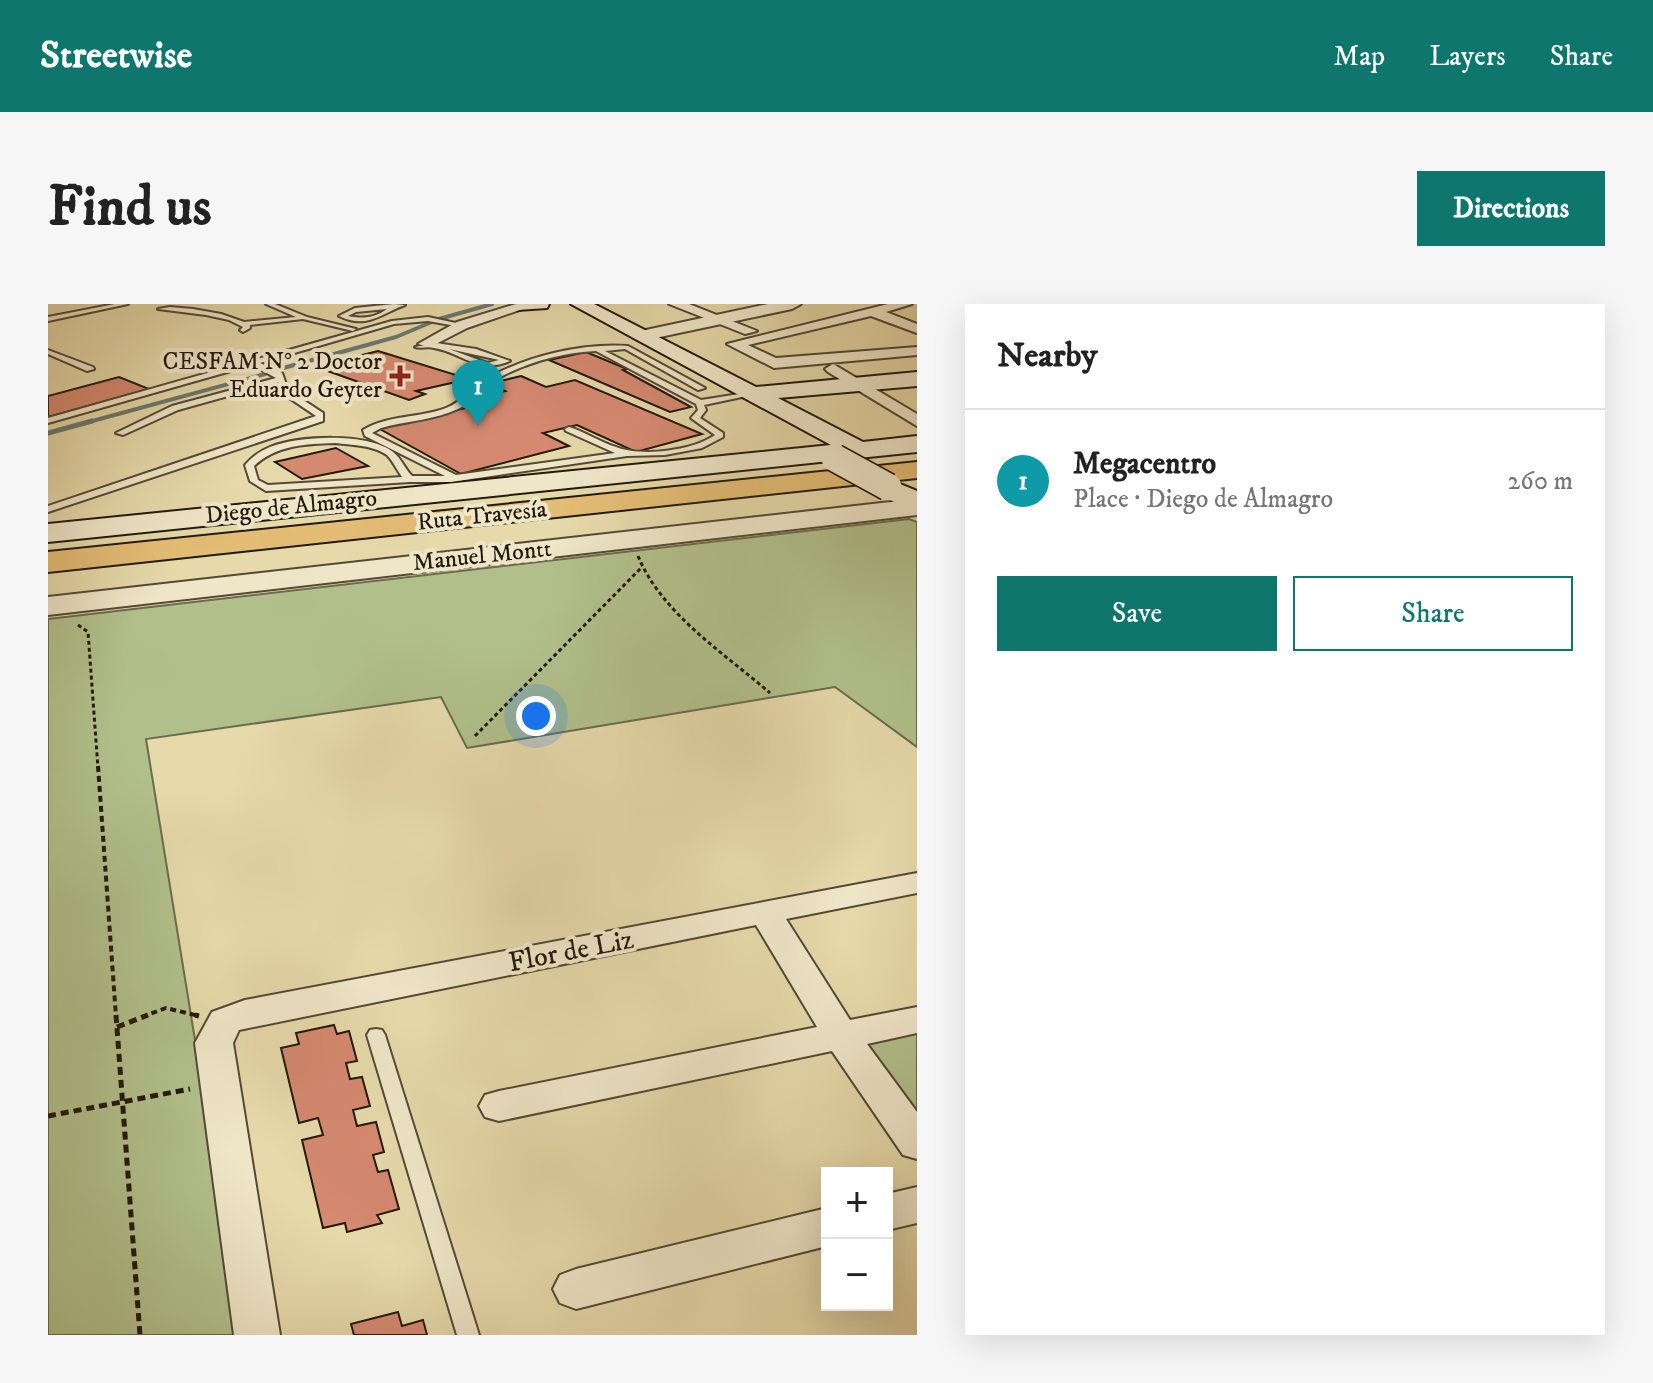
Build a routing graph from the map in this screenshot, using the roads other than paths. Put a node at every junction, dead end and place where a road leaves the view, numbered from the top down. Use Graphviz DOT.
graph roads {
  1 [pos="125,304"];
  2 [pos="269,304"];
  3 [pos="401,304"];
  4 [pos="579,304"];
  5 [pos="676,304"];
  6 [pos="792,304"];
  7 [pos="846,304"];
  8 [pos="905,304"];
  9 [pos="531,305"];
  10 [pos="768,306"];
  11 [pos="391,308"];
  12 [pos="161,309"];
  13 [pos="872,312"];
  14 [pos="305,318"];
  15 [pos="435,318"];
  16 [pos="48,319"];
  17 [pos="719,319"];
  18 [pos="458,324"];
  19 [pos="917,329"];
  20 [pos="362,333"];
  21 [pos="641,336"];
  22 [pos="765,336"];
  23 [pos="427,346"];
  24 [pos="597,349"];
  25 [pos="917,351"];
  26 [pos="48,352"];
  27 [pos="818,360"];
  28 [pos="253,363"];
  29 [pos="90,369"];
  30 [pos="281,379"];
  31 [pos="917,379"];
  32 [pos="857,384"];
  33 [pos="701,388"];
  34 [pos="757,397"];
  35 [pos="700,403"];
  36 [pos="917,404"];
  37 [pos="892,406"];
  38 [pos="862,409"];
  39 [pos="48,421"];
  40 [pos="917,421"];
  41 [pos="569,429"];
  42 [pos="120,433"];
  43 [pos="917,444"];
  44 [pos="847,453"];
  45 [pos="624,454"];
  46 [pos="917,460"];
  47 [pos="917,470"];
  48 [pos="410,479"];
  49 [pos="465,483"];
  50 [pos="911,496"];
  51 [pos="48,509"];
  52 [pos="48,533"];
  53 [pos="141,547"];
  54 [pos="48,552"];
  55 [pos="48,562"];
  56 [pos="48,606"];
  57 [pos="917,883"];
  58 [pos="766,914"];
  59 [pos="917,1020"];
  60 [pos="376,1035"];
  61 [pos="841,1036"];
  62 [pos="499,1106"];
  63 [pos="917,1143"];
  64 [pos="917,1205"];
  65 [pos="893,1211"];
  66 [pos="821,1228"];
  67 [pos="576,1289"];
  68 [pos="257,1335"];
  69 [pos="468,1335"];
  1 -- 16 [label="lane"];
  2 -- 14 [label="lane"];
  3 -- 11 [label="lane"];
  3 -- 15 [label="lane"];
  4 -- 21 [label="main road"];
  5 -- 17 [label="street"];
  6 -- 10 [label="street"];
  7 -- 13 [label="street"];
  8 -- 13 [label="street"];
  9 -- 18 [label="street"];
  10 -- 17 [label="street"];
  11 -- 11 [label="lane"];
  12 -- 14 [label="lane"];
  13 -- 19 [label="street"];
  13 -- 22 [label="street"];
  14 -- 20 [label="lane"];
  15 -- 18 [label="lane"];
  15 -- 20 [label="lane"];
  17 -- 21 [label="street"];
  17 -- 22 [label="street"];
  18 -- 23 [label="street"];
  20 -- 28 [label="lane"];
  21 -- 34 [label="main road"];
  22 -- 27 [label="street"];
  22 -- 27 [label="street"];
  23 -- 23 [label="lane"];
  24 -- 33 [label="lane"];
  24 -- 35 [label="lane"];
  24 -- 49 [label="lane"];
  25 -- 27 [label="street"];
  26 -- 29 [label="lane"];
  27 -- 32 [label="street"];
  28 -- 30 [label="lane"];
  28 -- 39 [label="lane"];
  30 -- 42 [label="lane"];
  30 -- 51 [label="lane"];
  31 -- 32 [label="main road"];
  32 -- 34 [label="main road"];
  32 -- 37 [label="street"];
  34 -- 35 [label="lane"];
  34 -- 44 [label="main road"];
  34 -- 44 [label="main road"];
  35 -- 45 [label="lane"];
  36 -- 37 [label="street"];
  37 -- 38 [label="street"];
  37 -- 40 [label="street"];
  41 -- 45 [label="lane"];
  43 -- 44 [label="main road, Diego de Almagro"];
  44 -- 49 [label="main road, Diego de Almagro"];
  44 -- 50 [label="main road, bridge"];
  45 -- 49 [label="lane"];
  46 -- 53 [label="highway, Ruta Travesía"];
  47 -- 53 [label="highway, Ruta Travesía"];
  48 -- 48 [label="lane"];
  48 -- 49 [label="lane"];
  49 -- 52 [label="main road, Diego de Almagro"];
  49 -- 53 [label="highway"];
  50 -- 53 [label="highway"];
  50 -- 56 [label="street, Manuel Montt"];
  53 -- 54 [label="highway, Ruta Travesía"];
  53 -- 55 [label="highway, Ruta Travesía"];
  57 -- 58 [label="street, Flor de Liz"];
  58 -- 61 [label="street"];
  58 -- 68 [label="street, Flor de Liz"];
  59 -- 61 [label="street"];
  60 -- 69 [label="lane"];
  61 -- 62 [label="street"];
  61 -- 63 [label="street"];
  64 -- 65 [label="street"];
  66 -- 67 [label="street"];
}
